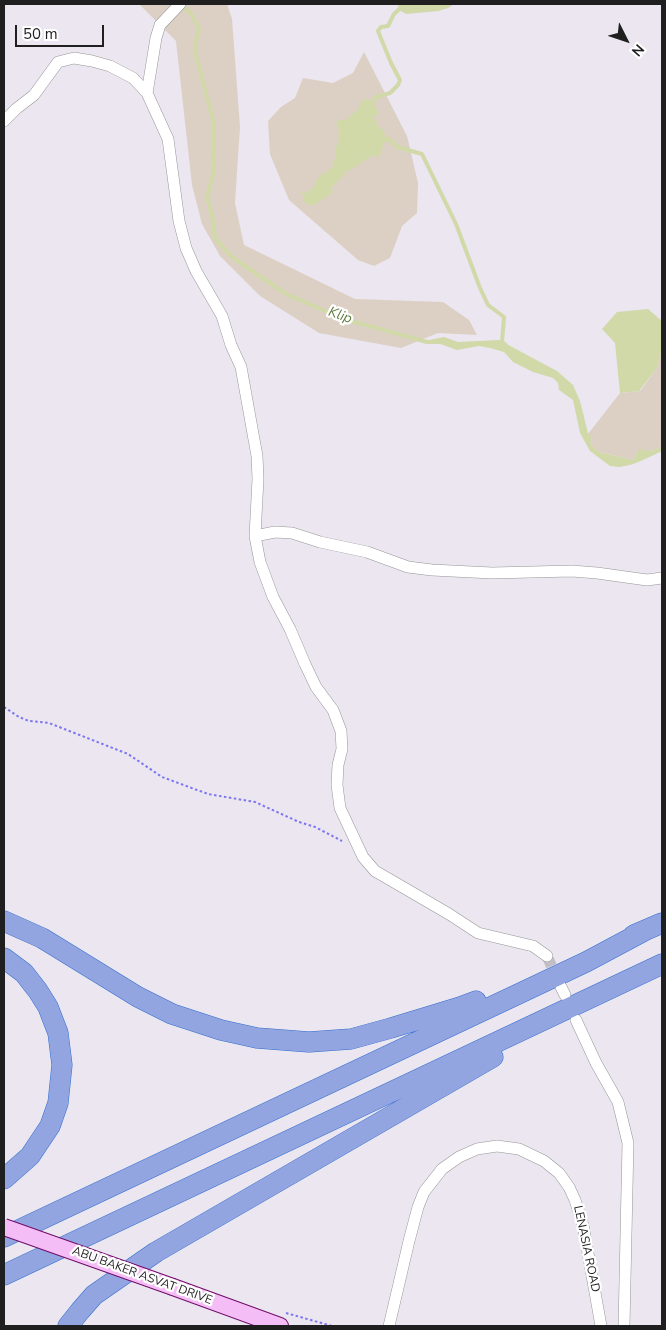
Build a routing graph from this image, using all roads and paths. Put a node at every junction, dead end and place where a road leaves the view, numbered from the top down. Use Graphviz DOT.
graph roads {
  1 [pos="180,4"];
  2 [pos="147,93"];
  3 [pos="4,121"];
  4 [pos="255,536"];
  5 [pos="662,578"];
  6 [pos="4,707"];
  7 [pos="360,850"];
  8 [pos="4,921"];
  9 [pos="654,927"];
  10 [pos="547,956"];
  11 [pos="4,958"];
  12 [pos="656,967"];
  13 [pos="576,1020"];
  14 [pos="4,1179"];
  15 [pos="4,1226"];
  16 [pos="4,1237"];
  17 [pos="4,1275"];
  18 [pos="68,1326"];
  19 [pos="280,1326"];
  20 [pos="389,1326"];
  21 [pos="601,1326"];
  22 [pos="624,1326"];
  1 -- 2 [label="street"];
  2 -- 3 [label="street"];
  2 -- 4 [label="street"];
  4 -- 5 [label="street"];
  4 -- 7 [label="street"];
  6 -- 7 [label="path"];
  7 -- 10 [label="street"];
  8 -- 9 [label="highway"];
  9 -- 16 [label="highway"];
  11 -- 14 [label="highway"];
  12 -- 17 [label="highway"];
  12 -- 18 [label="highway"];
  13 -- 22 [label="street"];
  15 -- 19 [label="main road, ABU BAKER ASVAT DRIVE, bridge"];
  20 -- 21 [label="street, LENASIA ROAD"];
}
